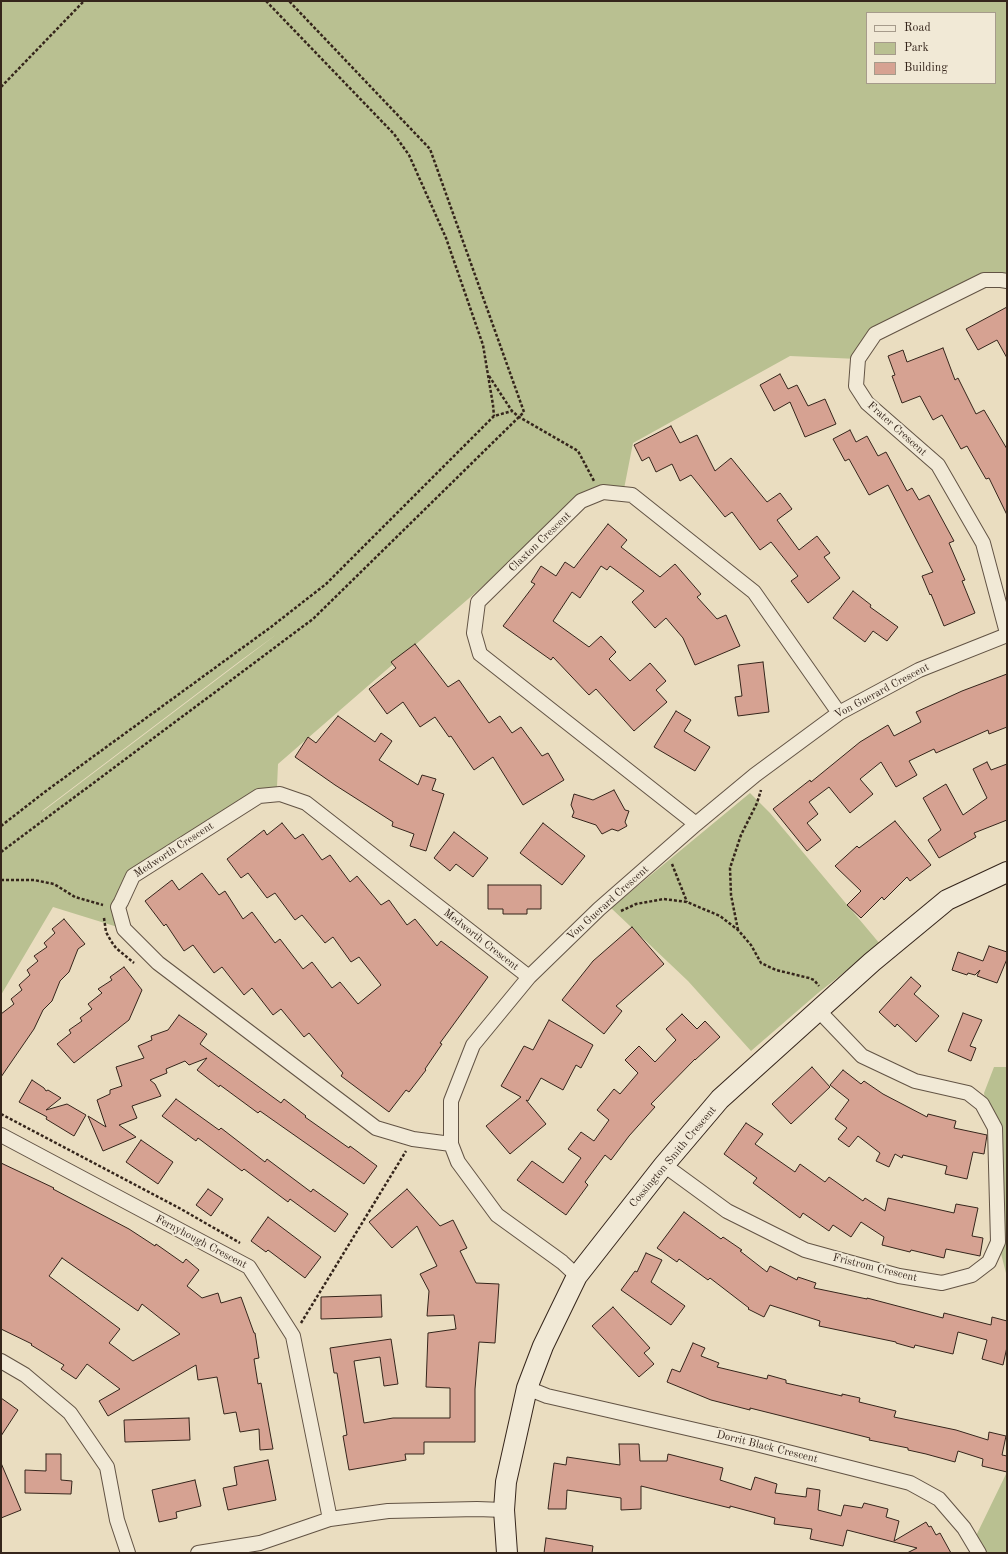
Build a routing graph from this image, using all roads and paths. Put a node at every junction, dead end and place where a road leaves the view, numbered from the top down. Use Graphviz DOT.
graph roads {
  1 [pos="84,1"];
  2 [pos="266,1"];
  3 [pos="289,1"];
  4 [pos="1,87"];
  5 [pos="1007,281"];
  6 [pos="488,374"];
  7 [pos="512,411"];
  8 [pos="494,416"];
  9 [pos="519,417"];
  10 [pos="600,494"];
  11 [pos="1007,634"];
  12 [pos="838,713"];
  13 [pos="755,775"];
  14 [pos="696,824"];
  15 [pos="1,826"];
  16 [pos="1,852"];
  17 [pos="666,852"];
  18 [pos="1007,872"];
  19 [pos="1,880"];
  20 [pos="687,902"];
  21 [pos="105,906"];
  22 [pos="599,909"];
  23 [pos="738,930"];
  24 [pos="529,977"];
  25 [pos="821,988"];
  26 [pos="819,1011"];
  27 [pos="1,1114"];
  28 [pos="1,1135"];
  29 [pos="451,1144"];
  30 [pos="406,1151"];
  31 [pos="664,1165"];
  32 [pos="249,1267"];
  33 [pos="577,1276"];
  34 [pos="293,1336"];
  35 [pos="1,1362"];
  36 [pos="527,1388"];
  37 [pos="504,1510"];
  38 [pos="330,1519"];
  39 [pos="261,1548"];
  40 [pos="128,1553"];
  41 [pos="198,1553"];
  42 [pos="508,1553"];
  43 [pos="979,1553"];
  1 -- 4 [label="path"];
  2 -- 6 [label="path"];
  3 -- 9 [label="path"];
  5 -- 11 [label="street, Frater Crescent"];
  6 -- 7 [label="path"];
  6 -- 8 [label="path"];
  7 -- 8 [label="path"];
  7 -- 9 [label="path"];
  8 -- 15 [label="path"];
  9 -- 10 [label="path"];
  9 -- 16 [label="path"];
  10 -- 12 [label="street, Claxton Crescent"];
  10 -- 14 [label="street, Claxton Crescent"];
  11 -- 12 [label="street, Von Guerard Crescent"];
  12 -- 13 [label="street, Von Guerard Crescent"];
  13 -- 14 [label="street, Von Guerard Crescent"];
  13 -- 23 [label="path"];
  14 -- 17 [label="street, Von Guerard Crescent"];
  17 -- 20 [label="path"];
  17 -- 22 [label="street, Von Guerard Crescent"];
  18 -- 26 [label="street, Cossington Smith Crescent"];
  19 -- 21 [label="path"];
  20 -- 22 [label="path"];
  20 -- 23 [label="path"];
  22 -- 24 [label="street, Von Guerard Crescent"];
  23 -- 25 [label="path"];
  24 -- 29 [label="street, Von Guerard Crescent"];
  24 -- 29 [label="street, Medworth Crescent"];
  26 -- 31 [label="street, Cossington Smith Crescent"];
  26 -- 31 [label="street, Fristrom Crescent"];
  27 -- 32 [label="path"];
  28 -- 32 [label="street, Fernyhough Crescent"];
  29 -- 33 [label="street, Von Guerard Crescent"];
  30 -- 34 [label="path"];
  31 -- 33 [label="street, Cossington Smith Crescent"];
  32 -- 34 [label="street, Fernyhough Crescent"];
  33 -- 36 [label="street, Cossington Smith Crescent"];
  34 -- 38 [label="street, Fernyhough Crescent"];
  35 -- 40 [label="street"];
  36 -- 37 [label="street, Cossington Smith Crescent"];
  36 -- 43 [label="street, Dorrit Black Crescent"];
  37 -- 38 [label="street"];
  37 -- 42 [label="street, Cossington Smith Crescent"];
  38 -- 39 [label="street"];
  39 -- 41 [label="street"];
}
